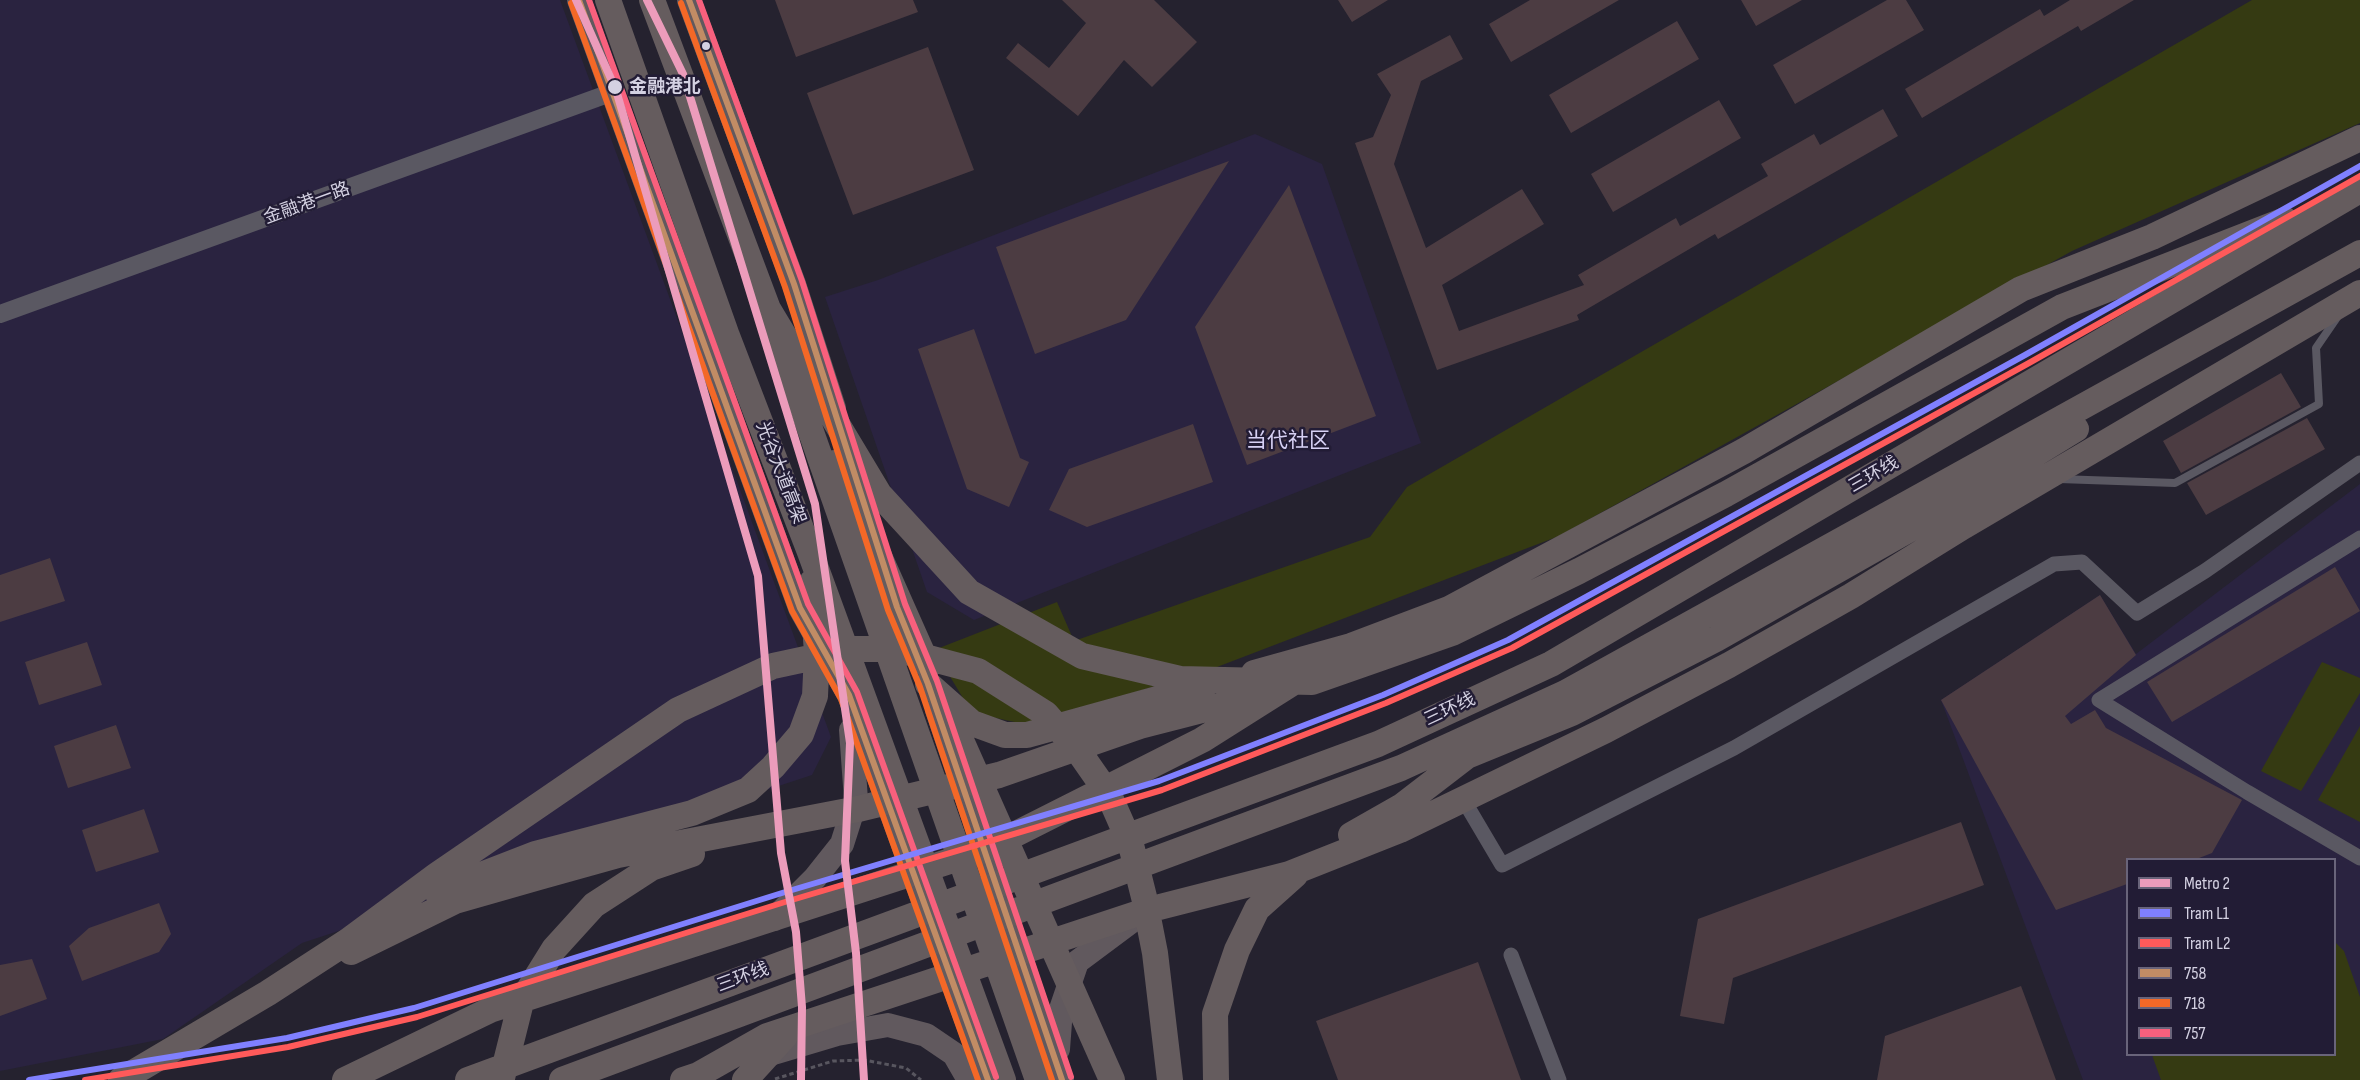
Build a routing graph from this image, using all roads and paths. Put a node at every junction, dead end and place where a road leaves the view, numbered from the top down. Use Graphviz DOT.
graph roads {
  1 [pos="579,0"];
  2 [pos="608,0"];
  3 [pos="652,0"];
  4 [pos="689,0"];
  5 [pos="613,92"];
  6 [pos="2360,138"];
  7 [pos="2359,190"];
  8 [pos="2152,237"];
  9 [pos="2360,253"];
  10 [pos="2356,295"];
  11 [pos="768,309"];
  12 [pos="0,314"];
  13 [pos="2019,331"];
  14 [pos="802,408"];
  15 [pos="2360,463"];
  16 [pos="2045,478"];
  17 [pos="1744,484"];
  18 [pos="1611,524"];
  19 [pos="2360,538"];
  20 [pos="810,552"];
  21 [pos="1816,583"];
  22 [pos="1351,646"];
  23 [pos="1312,682"];
  24 [pos="928,684"];
  25 [pos="849,695"];
  26 [pos="1467,756"];
  27 [pos="1463,799"];
  28 [pos="801,819"];
  29 [pos="984,850"];
  30 [pos="2360,858"];
  31 [pos="913,873"];
  32 [pos="1148,910"];
  33 [pos="774,920"];
  34 [pos="348,940"];
  35 [pos="1020,954"];
  36 [pos="1511,955"];
  37 [pos="950,977"];
  38 [pos="268,993"];
  39 [pos="975,998"];
  40 [pos="1060,1070"];
  41 [pos="690,1078"];
  42 [pos="121,1080"];
  43 [pos="345,1080"];
  44 [pos="468,1080"];
  45 [pos="501,1080"];
  46 [pos="562,1080"];
  47 [pos="745,1080"];
  48 [pos="773,1080"];
  49 [pos="921,1080"];
  50 [pos="969,1080"];
  51 [pos="987,1080"];
  52 [pos="1003,1080"];
  53 [pos="1038,1080"];
  54 [pos="1112,1080"];
  55 [pos="1170,1080"];
  56 [pos="1216,1080"];
  57 [pos="1559,1080"];
  1 -- 5 [label="main road"];
  2 -- 20 [label="highway, 光谷大道高架"];
  3 -- 11 [label="highway"];
  4 -- 24 [label="main road"];
  5 -- 12 [label="street, 金融港一路"];
  5 -- 25 [label="main road"];
  6 -- 8 [label="highway"];
  7 -- 13 [label="highway"];
  7 -- 44 [label="highway, 三环线"];
  8 -- 13 [label="highway"];
  8 -- 18 [label="highway"];
  9 -- 21 [label="highway"];
  9 -- 46 [label="highway, 三环线"];
  10 -- 16 [label="highway"];
  10 -- 16 [label="lane"];
  11 -- 14 [label="highway"];
  11 -- 23 [label="highway"];
  13 -- 17 [label="highway"];
  14 -- 53 [label="highway"];
  14 -- 54 [label="highway"];
  15 -- 27 [label="street"];
  16 -- 21 [label="highway"];
  16 -- 27 [label="highway"];
  17 -- 18 [label="highway"];
  17 -- 23 [label="highway"];
  18 -- 22 [label="highway"];
  19 -- 30 [label="street"];
  20 -- 34 [label="highway"];
  20 -- 39 [label="highway, 光谷大道高架"];
  21 -- 26 [label="highway"];
  22 -- 24 [label="highway"];
  22 -- 29 [label="highway"];
  23 -- 28 [label="highway"];
  24 -- 29 [label="main road"];
  25 -- 31 [label="main road"];
  25 -- 33 [label="main road"];
  26 -- 47 [label="highway"];
  26 -- 56 [label="highway"];
  27 -- 32 [label="highway"];
  28 -- 38 [label="highway"];
  28 -- 45 [label="highway"];
  29 -- 31 [label="highway"];
  29 -- 35 [label="main road"];
  31 -- 33 [label="highway"];
  31 -- 37 [label="main road"];
  32 -- 35 [label="highway"];
  32 -- 40 [label="main road"];
  33 -- 43 [label="highway"];
  34 -- 38 [label="highway"];
  34 -- 55 [label="highway"];
  35 -- 37 [label="highway"];
  35 -- 40 [label="main road"];
  36 -- 57 [label="street"];
  37 -- 41 [label="highway"];
  37 -- 51 [label="main road"];
  38 -- 42 [label="highway"];
  39 -- 51 [label="highway"];
  39 -- 52 [label="highway, 光谷大道高架"];
  41 -- 50 [label="main road"];
  48 -- 49 [label="path"];
}
